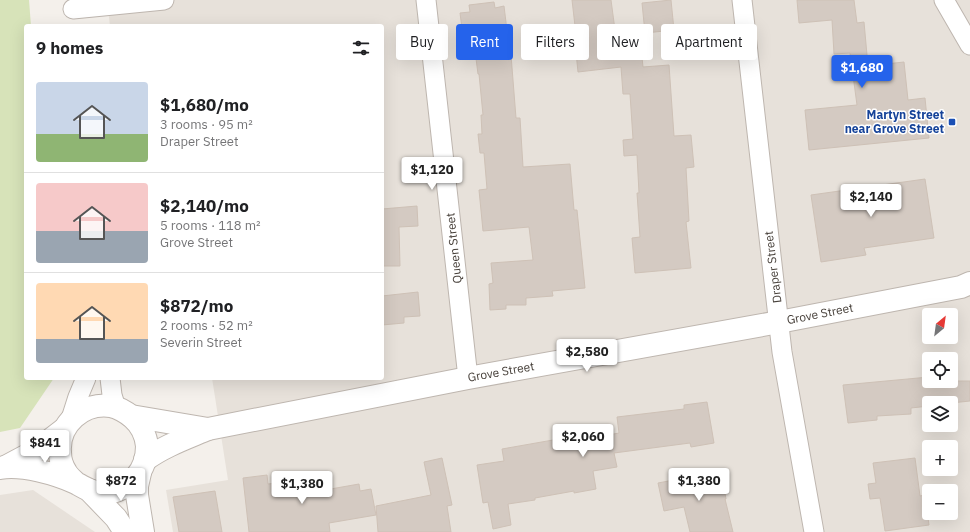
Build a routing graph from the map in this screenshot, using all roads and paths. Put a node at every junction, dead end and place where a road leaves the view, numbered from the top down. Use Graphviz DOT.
graph roads {
  1 [pos="164,0"];
  2 [pos="426,0"];
  3 [pos="742,0"];
  4 [pos="944,0"];
  5 [pos="74,12"];
  6 [pos="970,44"];
  7 [pos="967,286"];
  8 [pos="779,322"];
  9 [pos="468,378"];
  10 [pos="85,380"];
  11 [pos="110,380"];
  12 [pos="123,412"];
  13 [pos="67,424"];
  14 [pos="208,429"];
  15 [pos="3,467"];
  16 [pos="143,467"];
  17 [pos="82,487"];
  18 [pos="125,532"];
  19 [pos="143,532"];
  20 [pos="814,532"];
  1 -- 5 [label="street"];
  2 -- 9 [label="street, Queen Street"];
  3 -- 8 [label="street, Draper Street"];
  4 -- 6 [label="street"];
  7 -- 8 [label="street, Grove Street"];
  8 -- 9 [label="street, Grove Street"];
  8 -- 20 [label="street, Draper Street"];
  9 -- 14 [label="street, Grove Street"];
  10 -- 13 [label="street"];
  11 -- 12 [label="street"];
  12 -- 13 [label="street"];
  12 -- 14 [label="street, Grove Street"];
  12 -- 16 [label="street"];
  13 -- 15 [label="street"];
  13 -- 17 [label="street"];
  14 -- 16 [label="street, Grove Street"];
  15 -- 17 [label="street"];
  16 -- 17 [label="street"];
  16 -- 19 [label="street"];
  17 -- 18 [label="street"];
}
